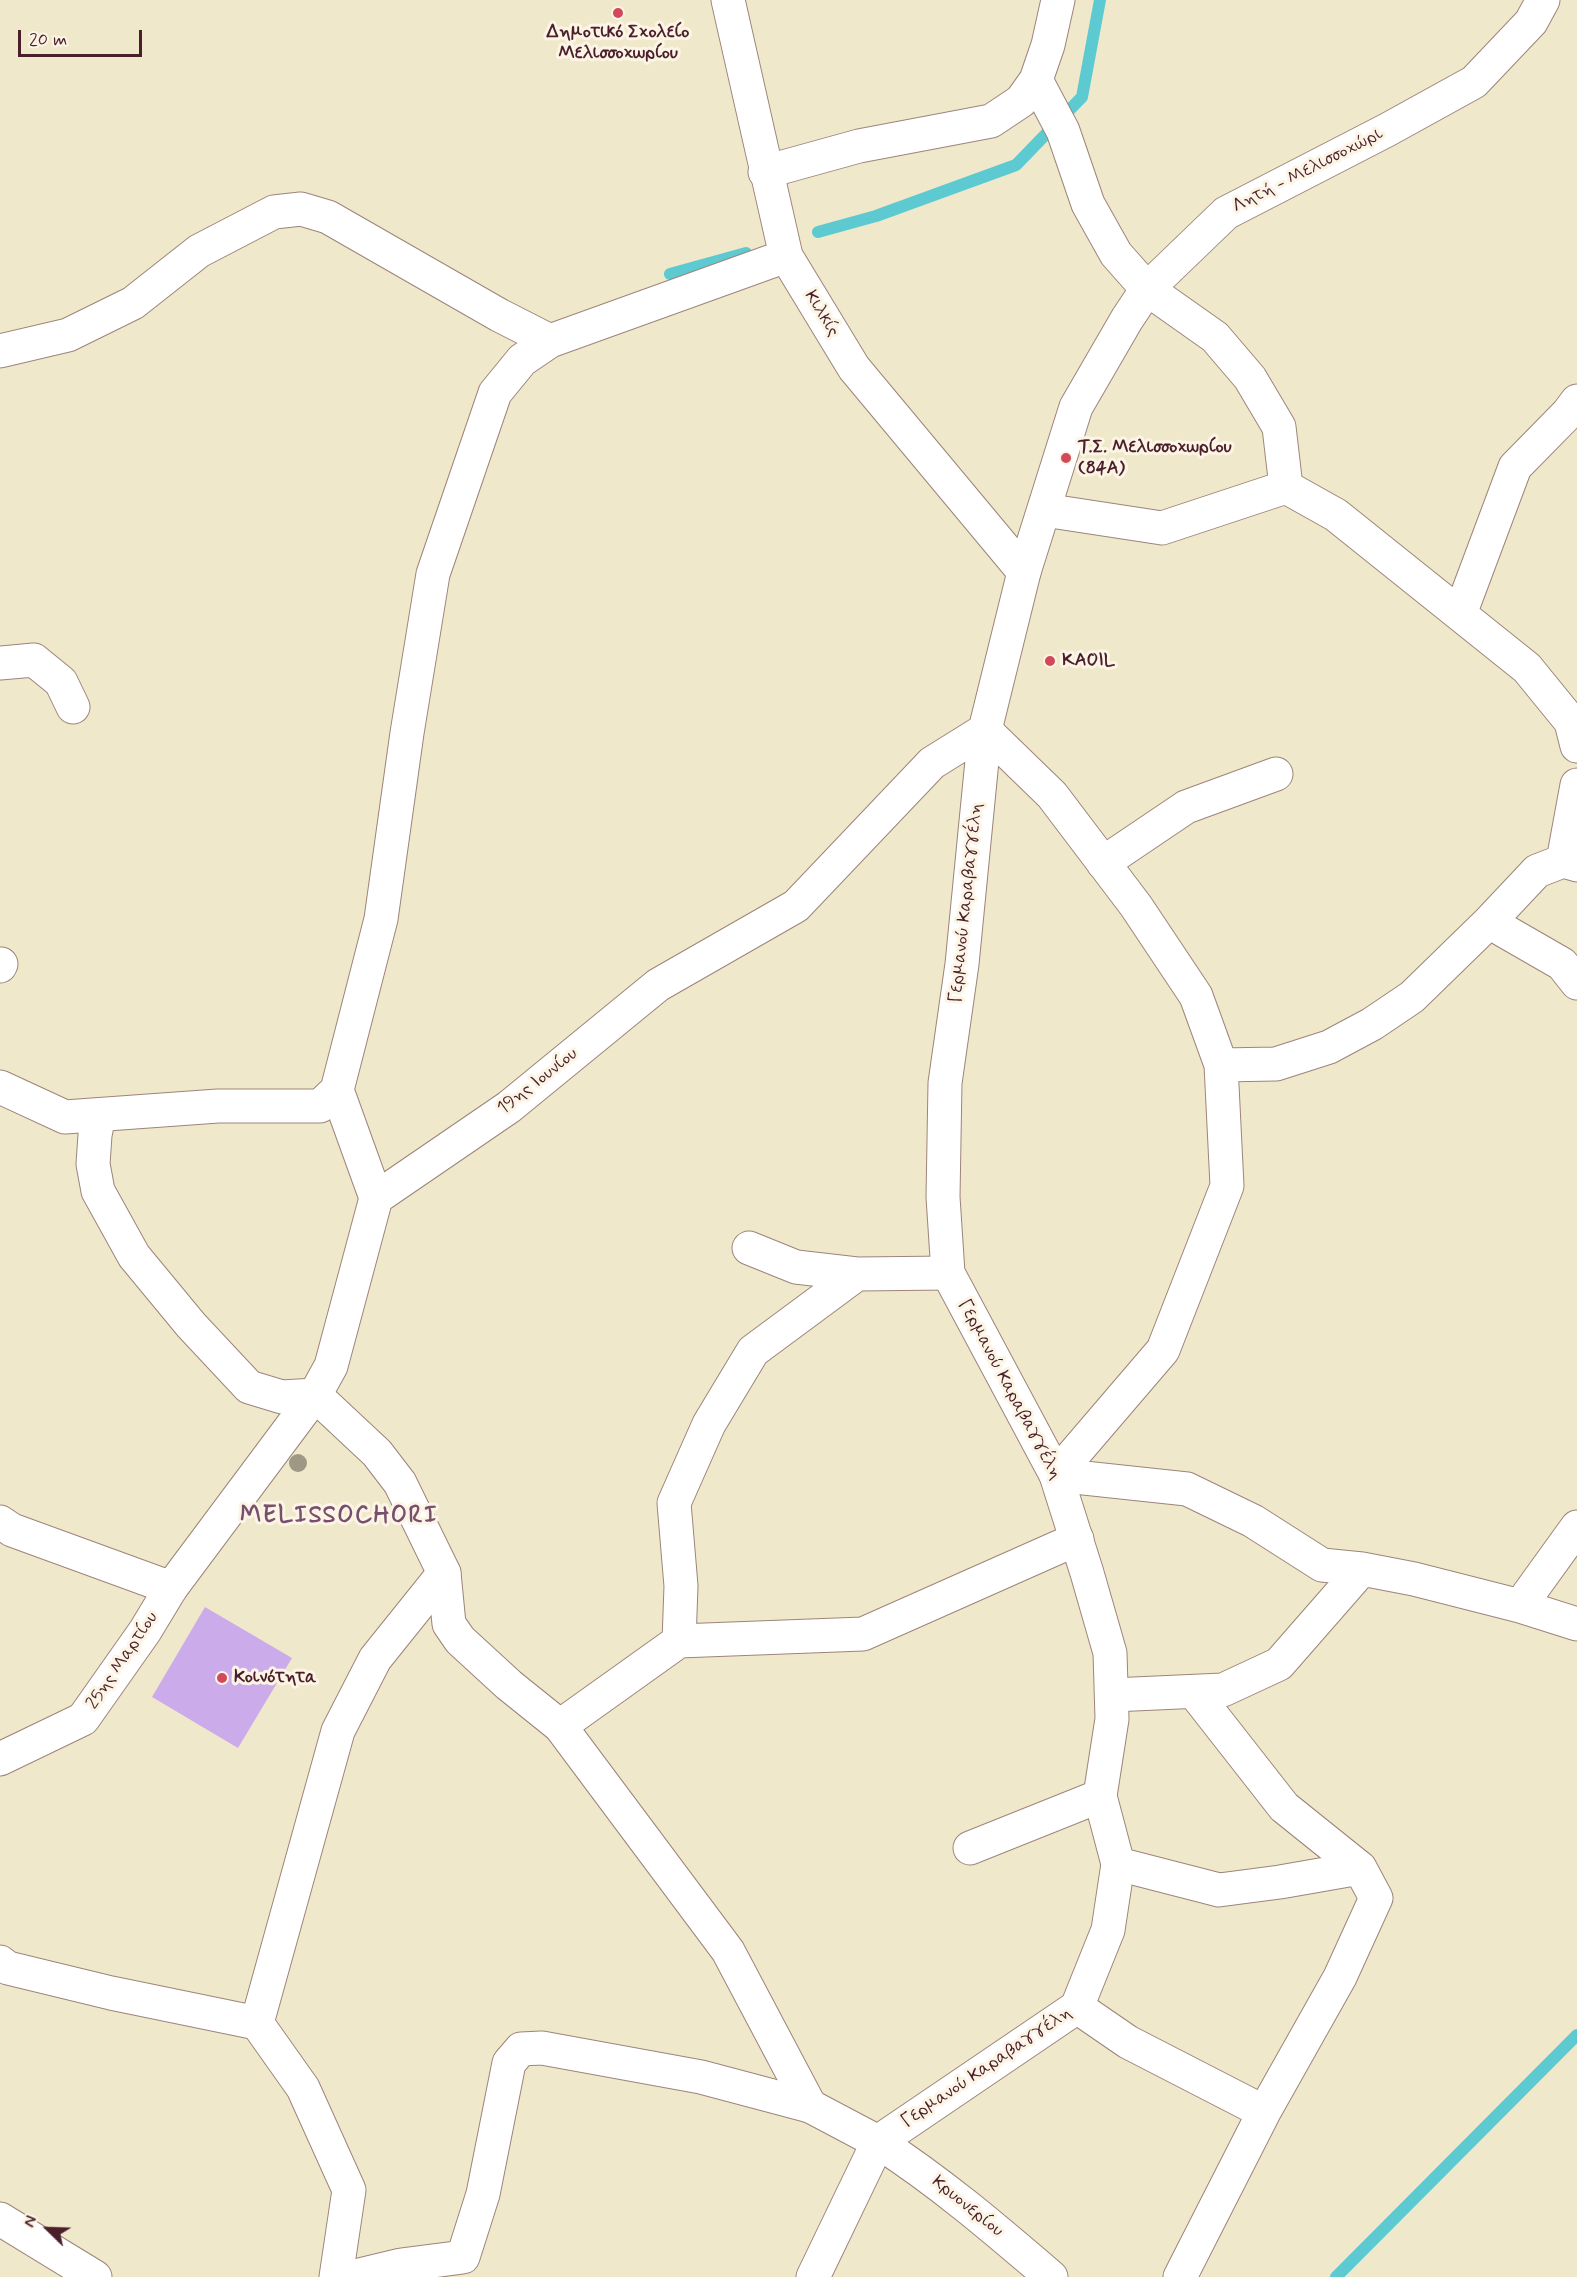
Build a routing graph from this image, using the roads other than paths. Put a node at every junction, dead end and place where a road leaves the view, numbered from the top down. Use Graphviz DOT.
graph roads {
  1 [pos="728,0"];
  2 [pos="1058,0"];
  3 [pos="1543,0"];
  4 [pos="1042,90"];
  5 [pos="765,172"];
  6 [pos="786,256"];
  7 [pos="1147,290"];
  8 [pos="550,341"];
  9 [pos="0,351"];
  10 [pos="1577,401"];
  11 [pos="1286,487"];
  12 [pos="1044,510"];
  13 [pos="1024,572"];
  14 [pos="1460,614"];
  15 [pos="0,663"];
  16 [pos="73,707"];
  17 [pos="985,730"];
  18 [pos="1577,746"];
  19 [pos="1276,774"];
  20 [pos="1577,785"];
  21 [pos="1103,862"];
  22 [pos="1570,863"];
  23 [pos="1489,922"];
  24 [pos="1577,983"];
  25 [pos="1221,1065"];
  26 [pos="0,1087"];
  27 [pos="337,1090"];
  28 [pos="99,1115"];
  29 [pos="376,1198"];
  30 [pos="749,1248"];
  31 [pos="948,1273"];
  32 [pos="856,1274"];
  33 [pos="315,1395"];
  34 [pos="1056,1475"];
  35 [pos="0,1522"];
  36 [pos="1577,1527"];
  37 [pos="1077,1539"];
  38 [pos="1362,1569"];
  39 [pos="444,1573"];
  40 [pos="171,1588"];
  41 [pos="1520,1606"];
  42 [pos="1577,1624"];
  43 [pos="679,1641"];
  44 [pos="1194,1692"];
  45 [pos="1112,1695"];
  46 [pos="560,1726"];
  47 [pos="0,1759"];
  48 [pos="1100,1796"];
  49 [pos="970,1848"];
  50 [pos="1118,1864"];
  51 [pos="1360,1868"];
  52 [pos="0,1962"];
  53 [pos="1077,2007"];
  54 [pos="257,2023"];
  55 [pos="810,2106"];
  56 [pos="1264,2112"];
  57 [pos="878,2142"];
  58 [pos="0,2219"];
  59 [pos="401,2271"];
  60 [pos="95,2277"];
  61 [pos="336,2277"];
  62 [pos="351,2277"];
  63 [pos="813,2277"];
  64 [pos="1051,2277"];
  65 [pos="1180,2277"];
  1 -- 5 [label="street, Κιλκίς"];
  2 -- 4 [label="street"];
  3 -- 7 [label="street, Λητή - Μελισσοχώρι"];
  4 -- 5 [label="street"];
  4 -- 7 [label="street"];
  5 -- 6 [label="street, Κιλκίς"];
  6 -- 8 [label="street"];
  6 -- 13 [label="street, Κιλκίς"];
  7 -- 11 [label="street"];
  7 -- 12 [label="street, Λητή - Μελισσοχώρι"];
  8 -- 9 [label="street"];
  8 -- 27 [label="street"];
  10 -- 14 [label="street"];
  11 -- 12 [label="street"];
  11 -- 14 [label="street"];
  12 -- 13 [label="street, Λητή - Μελισσοχώρι"];
  13 -- 17 [label="street, Γερμανού Καραβαγγέλη"];
  14 -- 18 [label="street"];
  15 -- 16 [label="street"];
  17 -- 21 [label="street"];
  17 -- 29 [label="street, 19ης Ιουνίου"];
  17 -- 31 [label="street, Γερμανού Καραβαγγέλη"];
  19 -- 21 [label="street"];
  20 -- 22 [label="street"];
  21 -- 25 [label="street"];
  22 -- 23 [label="street"];
  23 -- 24 [label="street"];
  23 -- 25 [label="street"];
  25 -- 34 [label="street"];
  26 -- 28 [label="street"];
  27 -- 28 [label="street"];
  27 -- 29 [label="street"];
  28 -- 33 [label="street"];
  29 -- 33 [label="street"];
  30 -- 32 [label="street"];
  31 -- 32 [label="street"];
  31 -- 34 [label="street, Γερμανού Καραβαγγέλη"];
  32 -- 43 [label="street"];
  33 -- 39 [label="street"];
  33 -- 40 [label="street, 25ης Μαρτίου"];
  34 -- 37 [label="street, Γερμανού Καραβαγγέλη"];
  34 -- 38 [label="street"];
  35 -- 40 [label="street"];
  36 -- 41 [label="street"];
  37 -- 43 [label="street"];
  37 -- 45 [label="street, Γερμανού Καραβαγγέλη"];
  38 -- 41 [label="street"];
  38 -- 44 [label="street"];
  39 -- 46 [label="street"];
  39 -- 54 [label="street"];
  40 -- 47 [label="street, 25ης Μαρτίου"];
  41 -- 42 [label="street"];
  43 -- 46 [label="street"];
  44 -- 45 [label="street"];
  44 -- 51 [label="street"];
  45 -- 48 [label="street, Γερμανού Καραβαγγέλη"];
  46 -- 55 [label="street"];
  48 -- 49 [label="street"];
  48 -- 50 [label="street, Γερμανού Καραβαγγέλη"];
  50 -- 51 [label="street"];
  50 -- 53 [label="street, Γερμανού Καραβαγγέλη"];
  51 -- 56 [label="street"];
  52 -- 54 [label="street"];
  53 -- 56 [label="street"];
  53 -- 57 [label="street, Γερμανού Καραβαγγέλη"];
  54 -- 61 [label="street"];
  55 -- 57 [label="street, Κρυονερίου"];
  55 -- 59 [label="street, Κρυονερίου"];
  56 -- 65 [label="street"];
  57 -- 63 [label="street"];
  57 -- 64 [label="street, Κρυονερίου"];
  58 -- 60 [label="street"];
  59 -- 62 [label="street"];
}
